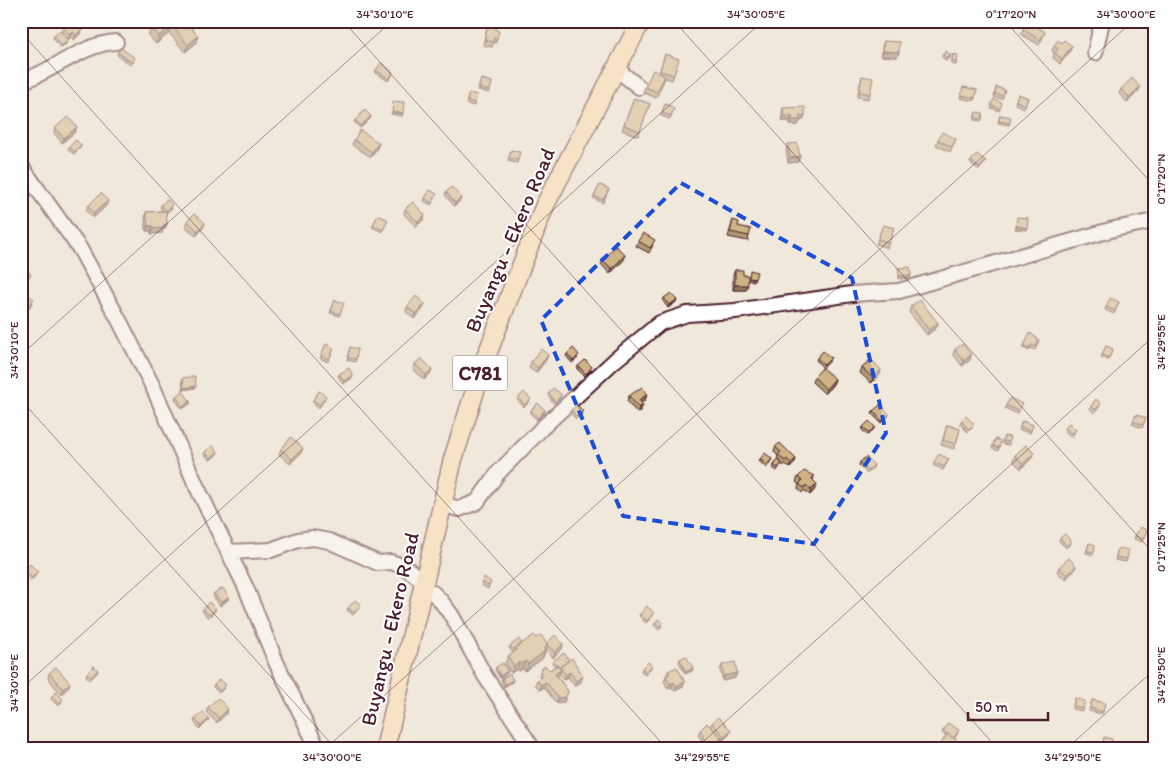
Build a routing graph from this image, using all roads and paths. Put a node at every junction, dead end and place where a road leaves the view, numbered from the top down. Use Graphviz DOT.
graph roads {
  1 [pos="641,21"];
  2 [pos="1102,21"];
  3 [pos="116,42"];
  4 [pos="1095,53"];
  5 [pos="616,68"];
  6 [pos="21,82"];
  7 [pos="639,87"];
  8 [pos="21,166"];
  9 [pos="1154,221"];
  10 [pos="442,504"];
  11 [pos="228,552"];
  12 [pos="422,585"];
  13 [pos="318,749"];
  14 [pos="385,749"];
  15 [pos="533,749"];
  1 -- 5 [label="main road, Buyangu - Ekero Road / C781"];
  2 -- 4 [label="street"];
  3 -- 6 [label="street"];
  5 -- 7 [label="street"];
  5 -- 10 [label="main road, Buyangu - Ekero Road / C781"];
  8 -- 11 [label="street"];
  9 -- 10 [label="street"];
  10 -- 12 [label="main road, Buyangu - Ekero Road / C781"];
  11 -- 12 [label="street"];
  11 -- 13 [label="street"];
  12 -- 14 [label="main road, Buyangu - Ekero Road / C781"];
  12 -- 15 [label="street"];
}
